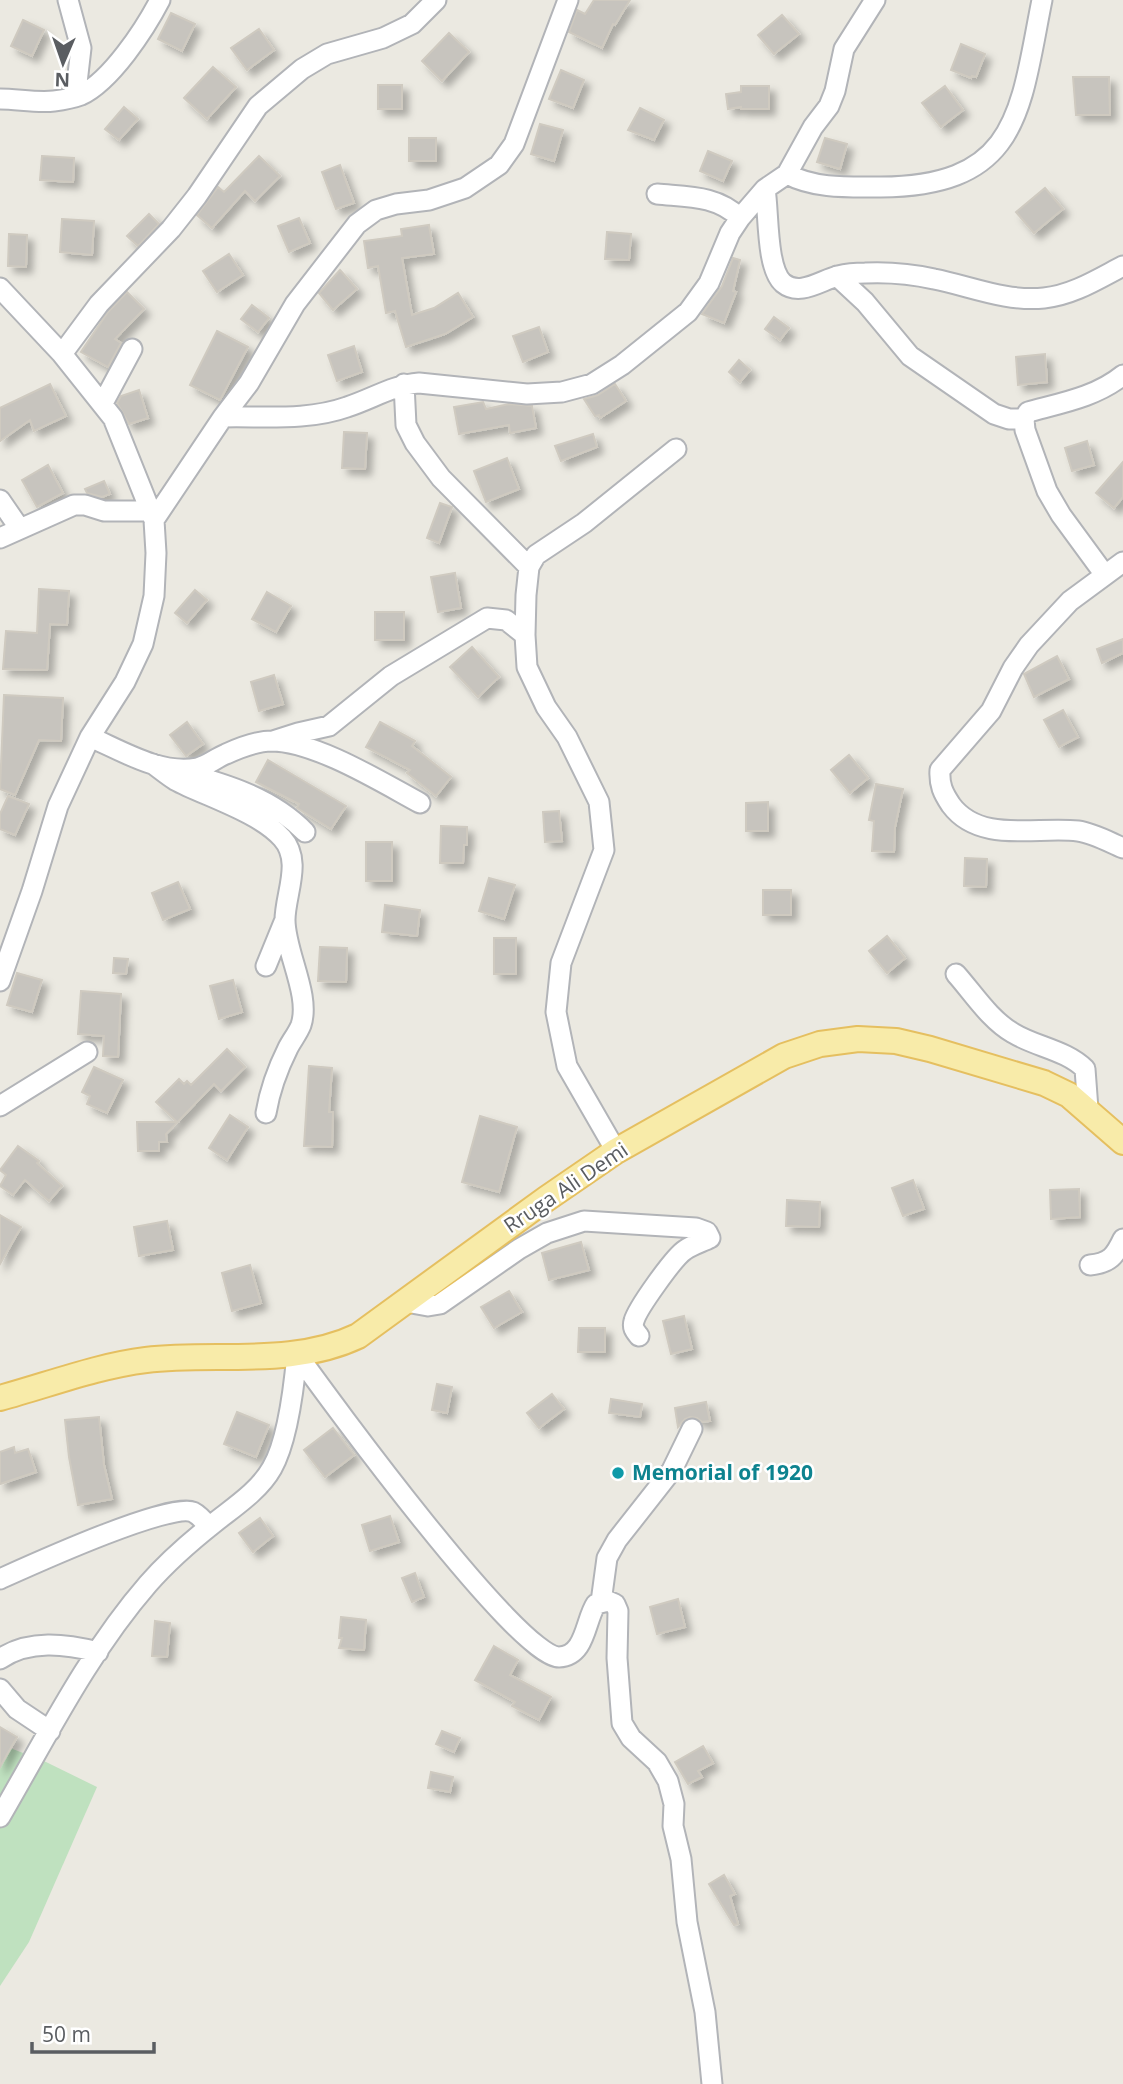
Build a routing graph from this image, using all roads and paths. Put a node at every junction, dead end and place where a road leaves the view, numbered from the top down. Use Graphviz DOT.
graph roads {
  1 [pos="68,0"];
  2 [pos="160,0"];
  3 [pos="436,0"];
  4 [pos="568,0"];
  5 [pos="875,0"];
  6 [pos="1042,0"];
  7 [pos="72,97"];
  8 [pos="0,99"];
  9 [pos="787,174"];
  10 [pos="765,190"];
  11 [pos="657,194"];
  12 [pos="740,218"];
  13 [pos="1123,266"];
  14 [pos="837,276"];
  15 [pos="0,288"];
  16 [pos="132,349"];
  17 [pos="62,354"];
  18 [pos="1123,375"];
  19 [pos="404,384"];
  20 [pos="103,403"];
  21 [pos="223,417"];
  22 [pos="1024,419"];
  23 [pos="676,449"];
  24 [pos="0,500"];
  25 [pos="152,516"];
  26 [pos="20,529"];
  27 [pos="0,538"];
  28 [pos="1123,562"];
  29 [pos="529,567"];
  30 [pos="1105,575"];
  31 [pos="525,635"];
  32 [pos="90,737"];
  33 [pos="272,741"];
  34 [pos="153,764"];
  35 [pos="419,803"];
  36 [pos="305,832"];
  37 [pos="1123,848"];
  38 [pos="285,919"];
  39 [pos="266,966"];
  40 [pos="956,974"];
  41 [pos="0,982"];
  42 [pos="87,1052"];
  43 [pos="0,1106"];
  44 [pos="1088,1109"];
  45 [pos="266,1113"];
  46 [pos="1123,1142"];
  47 [pos="616,1152"];
  48 [pos="1123,1239"];
  49 [pos="1090,1265"];
  50 [pos="407,1302"];
  51 [pos="639,1336"];
  52 [pos="297,1354"];
  53 [pos="0,1398"];
  54 [pos="692,1429"];
  55 [pos="209,1527"];
  56 [pos="0,1579"];
  57 [pos="601,1602"];
  58 [pos="98,1652"];
  59 [pos="0,1660"];
  60 [pos="0,1689"];
  61 [pos="50,1731"];
  62 [pos="0,1817"];
  63 [pos="712,2084"];
  1 -- 7 [label="street"];
  2 -- 7 [label="street"];
  3 -- 17 [label="street"];
  4 -- 21 [label="street"];
  5 -- 9 [label="street"];
  6 -- 9 [label="street"];
  7 -- 8 [label="street"];
  9 -- 10 [label="street"];
  10 -- 12 [label="street"];
  10 -- 14 [label="street"];
  11 -- 12 [label="street"];
  12 -- 19 [label="street"];
  13 -- 14 [label="street"];
  14 -- 22 [label="street"];
  15 -- 17 [label="street"];
  16 -- 20 [label="street"];
  17 -- 20 [label="street"];
  18 -- 22 [label="street"];
  19 -- 21 [label="street"];
  19 -- 29 [label="street"];
  20 -- 25 [label="street"];
  21 -- 25 [label="street"];
  22 -- 30 [label="street"];
  23 -- 29 [label="street"];
  24 -- 26 [label="street"];
  25 -- 26 [label="street"];
  25 -- 32 [label="street"];
  26 -- 27 [label="street"];
  28 -- 30 [label="street"];
  29 -- 31 [label="street"];
  30 -- 37 [label="street"];
  31 -- 33 [label="street"];
  31 -- 47 [label="street"];
  32 -- 34 [label="street"];
  32 -- 41 [label="street"];
  33 -- 34 [label="street"];
  33 -- 35 [label="street"];
  34 -- 36 [label="street"];
  34 -- 38 [label="street"];
  38 -- 39 [label="street"];
  38 -- 45 [label="street"];
  40 -- 44 [label="street"];
  42 -- 43 [label="street"];
  44 -- 46 [label="main road, Rruga Ali Demi"];
  44 -- 47 [label="main road, Rruga Ali Demi"];
  47 -- 50 [label="main road, Rruga Ali Demi"];
  48 -- 49 [label="street"];
  50 -- 51 [label="street"];
  50 -- 52 [label="main road, Rruga Ali Demi"];
  52 -- 53 [label="main road, Rruga Ali Demi"];
  52 -- 55 [label="street"];
  52 -- 57 [label="street"];
  54 -- 57 [label="street"];
  55 -- 56 [label="street"];
  55 -- 58 [label="street"];
  57 -- 63 [label="street"];
  58 -- 59 [label="street"];
  58 -- 61 [label="street"];
  60 -- 61 [label="street"];
  61 -- 62 [label="street"];
}
